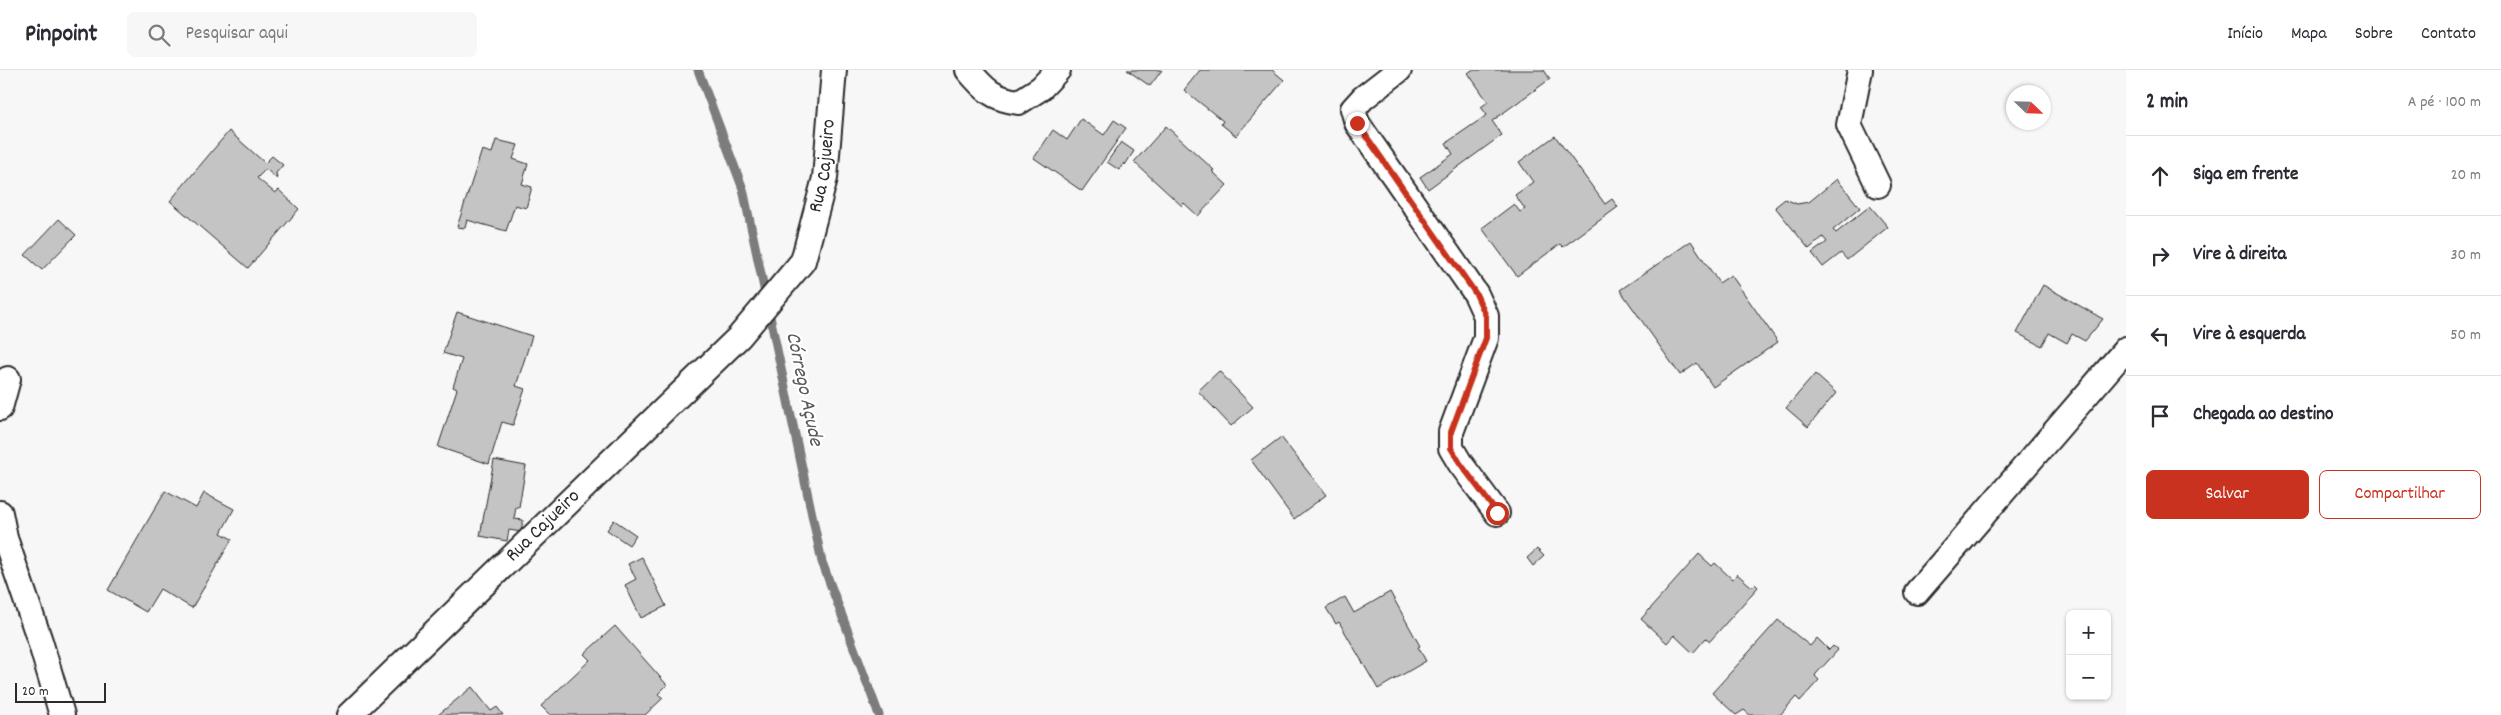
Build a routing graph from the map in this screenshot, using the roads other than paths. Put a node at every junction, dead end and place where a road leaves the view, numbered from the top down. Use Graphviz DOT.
graph roads {
  1 [pos="834,70"];
  2 [pos="968,70"];
  3 [pos="1058,70"];
  4 [pos="1399,70"];
  5 [pos="1860,70"];
  6 [pos="1878,184"];
  7 [pos="2126,349"];
  8 [pos="8,379"];
  9 [pos="0,408"];
  10 [pos="0,513"];
  11 [pos="1497,513"];
  12 [pos="1917,592"];
  13 [pos="353,714"];
  14 [pos="62,715"];
  1 -- 13 [label="street, Rua Cajueiro"];
  2 -- 3 [label="street"];
  4 -- 11 [label="street"];
  5 -- 6 [label="street"];
  7 -- 12 [label="street"];
  8 -- 9 [label="street"];
  10 -- 14 [label="street"];
}
